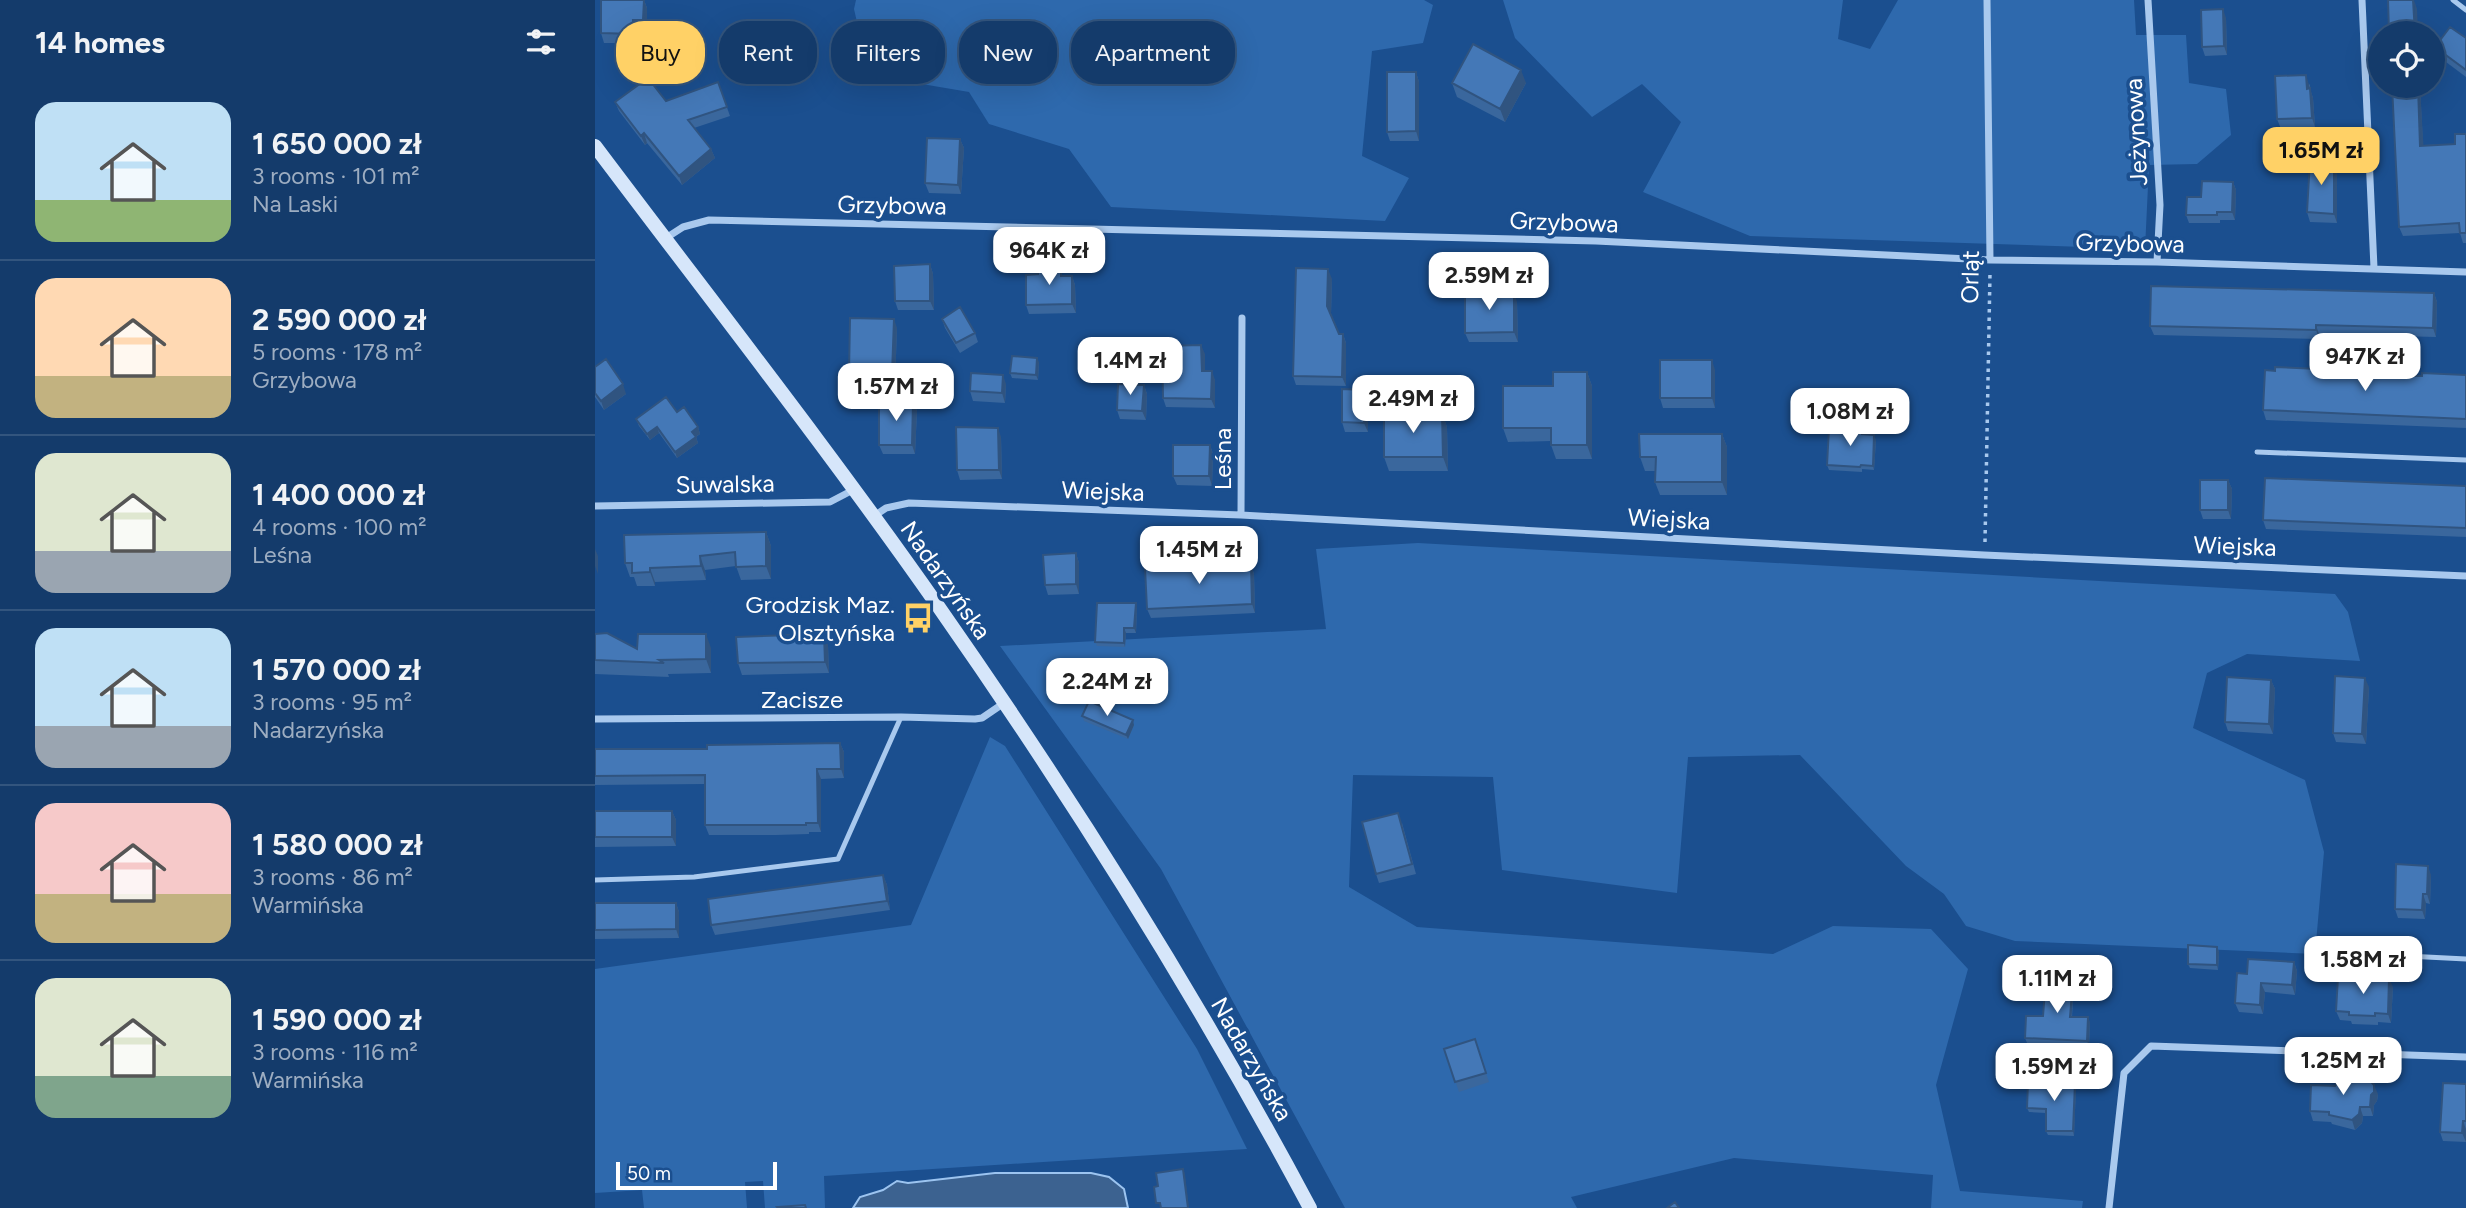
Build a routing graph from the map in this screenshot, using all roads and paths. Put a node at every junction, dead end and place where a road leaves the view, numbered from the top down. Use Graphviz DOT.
graph roads {
  1 [pos="1987,0"];
  2 [pos="2148,0"];
  3 [pos="2362,0"];
  4 [pos="2453,0"];
  5 [pos="2466,10"];
  6 [pos="595,146"];
  7 [pos="665,239"];
  8 [pos="1990,260"];
  9 [pos="2157,262"];
  10 [pos="2374,268"];
  11 [pos="2466,272"];
  12 [pos="1242,318"];
  13 [pos="2257,452"];
  14 [pos="2466,460"];
  15 [pos="853,490"];
  16 [pos="595,506"];
  17 [pos="1241,515"];
  18 [pos="874,517"];
  19 [pos="1985,555"];
  20 [pos="2466,576"];
  21 [pos="1005,703"];
  22 [pos="901,717"];
  23 [pos="595,719"];
  24 [pos="595,880"];
  25 [pos="2387,955"];
  26 [pos="2466,959"];
  27 [pos="2466,1057"];
  28 [pos="1310,1208"];
  29 [pos="2109,1208"];
  1 -- 8 [label="street, Orląt"];
  2 -- 9 [label="street, Jeżynowa"];
  3 -- 10 [label="street"];
  4 -- 5 [label="lane"];
  6 -- 7 [label="street, Nadarzyńska"];
  7 -- 8 [label="street, Grzybowa"];
  7 -- 15 [label="street, Nadarzyńska"];
  8 -- 9 [label="street, Grzybowa"];
  8 -- 19 [label="path, Orląt"];
  9 -- 10 [label="street, Grzybowa"];
  10 -- 11 [label="street, Grzybowa"];
  12 -- 17 [label="street, Leśna"];
  13 -- 14 [label="lane"];
  15 -- 16 [label="street, Suwalska"];
  15 -- 18 [label="street, Nadarzyńska"];
  17 -- 18 [label="street, Wiejska"];
  17 -- 19 [label="street, Wiejska"];
  18 -- 21 [label="street, Nadarzyńska"];
  19 -- 20 [label="street, Wiejska"];
  21 -- 22 [label="street, Zacisze"];
  21 -- 28 [label="street, Nadarzyńska"];
  22 -- 23 [label="street, Zacisze"];
  22 -- 24 [label="lane"];
  25 -- 26 [label="lane"];
  27 -- 29 [label="street"];
}
